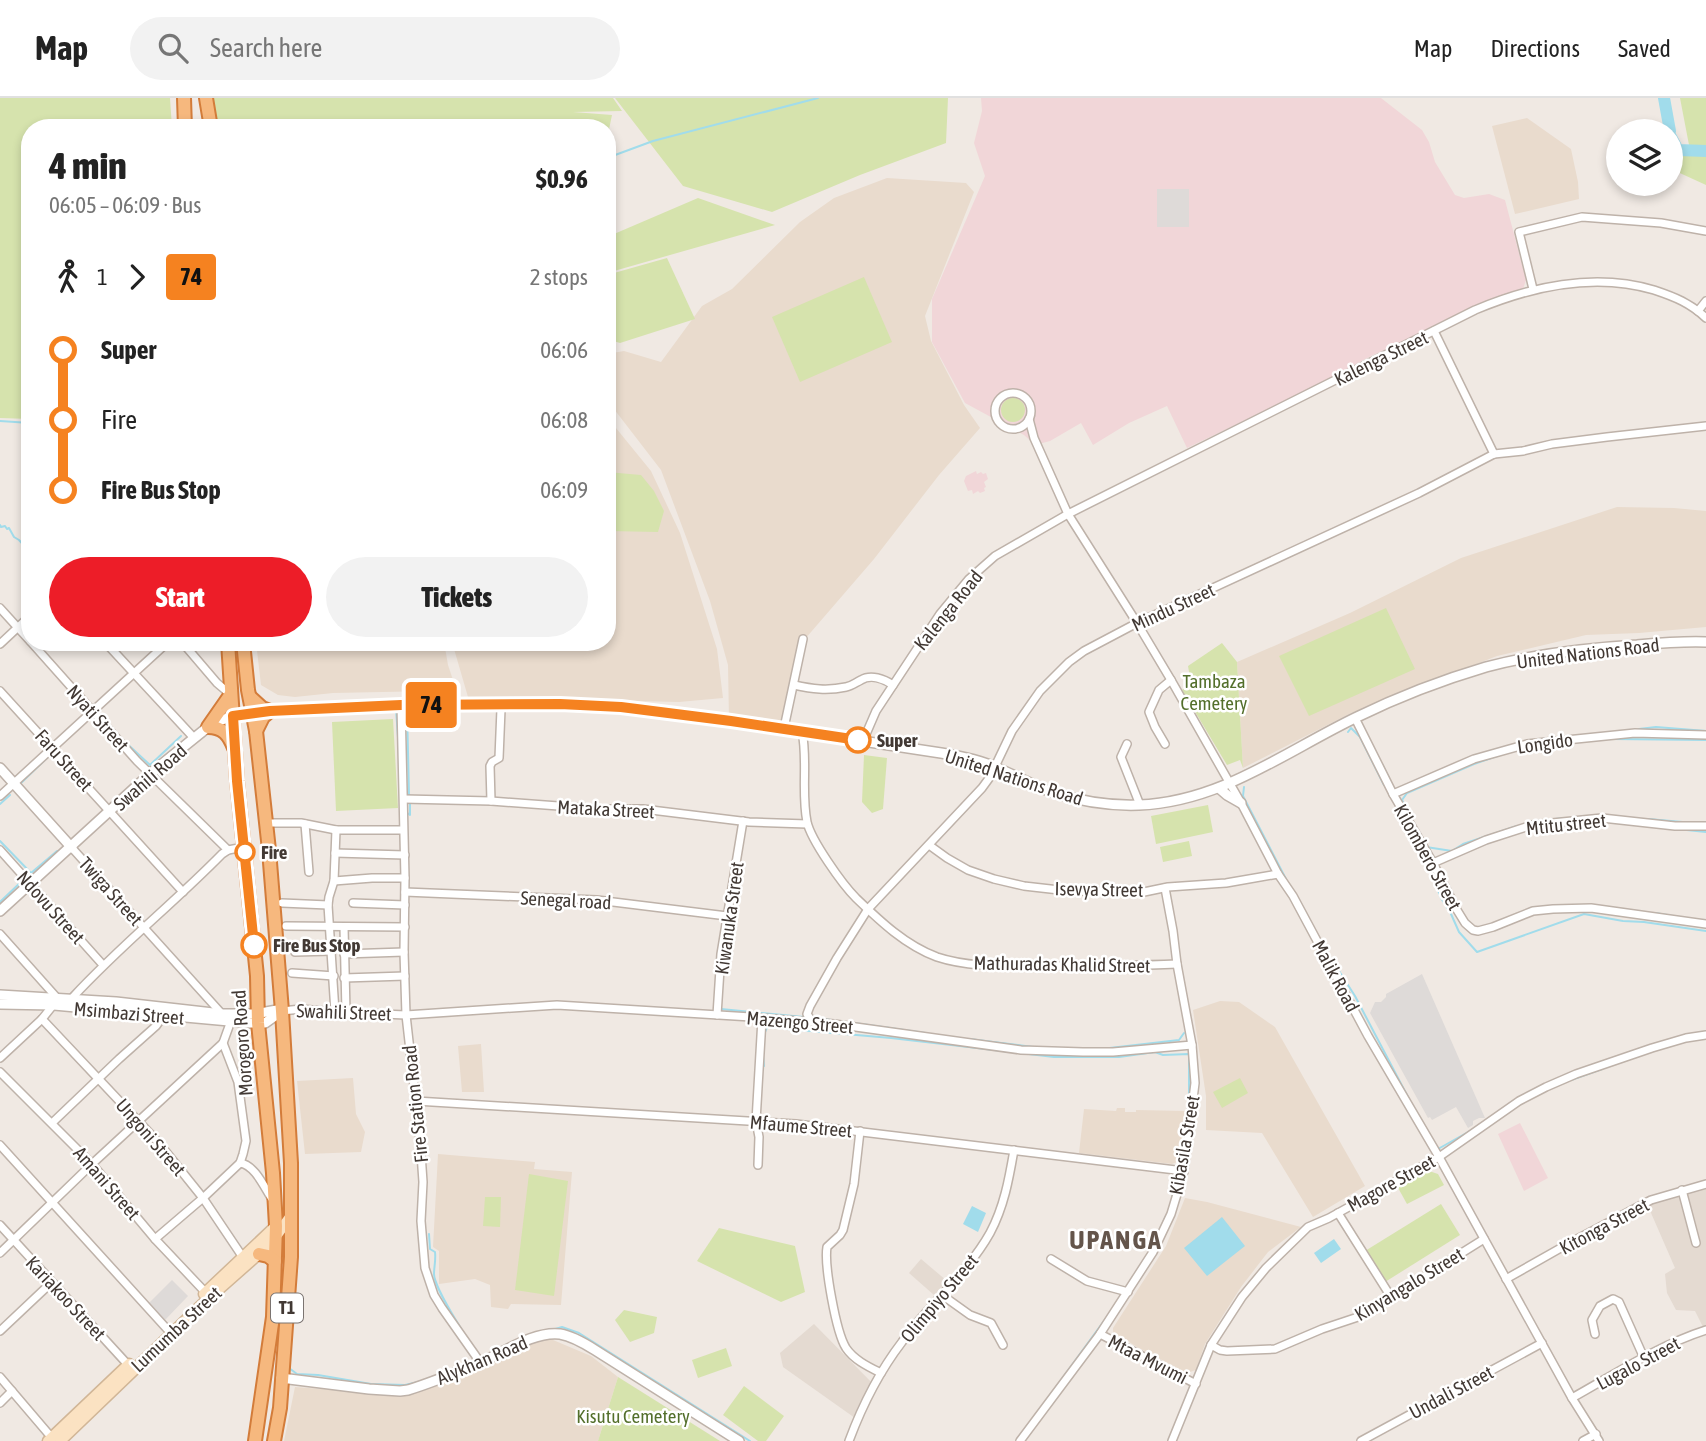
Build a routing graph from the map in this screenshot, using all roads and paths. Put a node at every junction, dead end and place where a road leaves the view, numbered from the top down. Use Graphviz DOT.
graph roads {
  1 [pos="184,98"];
  2 [pos="206,98"];
  3 [pos="185,119"];
  4 [pos="210,119"];
  5 [pos="1706,231"];
  6 [pos="1533,289"];
  7 [pos="1706,301"];
  8 [pos="1698,311"];
  9 [pos="1706,318"];
  10 [pos="1434,331"];
  11 [pos="1029,419"];
  12 [pos="1706,426"];
  13 [pos="1017,429"];
  14 [pos="1034,438"];
  15 [pos="1494,454"];
  16 [pos="1068,514"];
  17 [pos="0,608"];
  18 [pos="1137,623"];
  19 [pos="21,625"];
  20 [pos="18,628"];
  21 [pos="21,632"];
  22 [pos="803,639"];
  23 [pos="1706,642"];
  24 [pos="0,644"];
  25 [pos="38,651"];
  26 [pos="113,651"];
  27 [pos="159,651"];
  28 [pos="190,651"];
  29 [pos="229,651"];
  30 [pos="244,651"];
  31 [pos="135,674"];
  32 [pos="1171,680"];
  33 [pos="794,685"];
  34 [pos="893,685"];
  35 [pos="0,691"];
  36 [pos="231,694"];
  37 [pos="249,697"];
  38 [pos="401,705"];
  39 [pos="501,709"];
  40 [pos="270,711"];
  41 [pos="92,712"];
  42 [pos="253,713"];
  43 [pos="233,716"];
  44 [pos="1355,718"];
  45 [pos="208,727"];
  46 [pos="784,728"];
  47 [pos="256,731"];
  48 [pos="802,731"];
  49 [pos="1706,735"];
  50 [pos="194,738"];
  51 [pos="863,741"];
  52 [pos="1127,744"];
  53 [pos="1165,744"];
  54 [pos="53,748"];
  55 [pos="235,752"];
  56 [pos="996,767"];
  57 [pos="0,768"];
  58 [pos="151,773"];
  59 [pos="14,784"];
  60 [pos="1230,784"];
  61 [pos="1219,789"];
  62 [pos="1392,794"];
  63 [pos="0,796"];
  64 [pos="404,799"];
  65 [pos="491,801"];
  66 [pos="1241,803"];
  67 [pos="1140,805"];
  68 [pos="111,811"];
  69 [pos="743,821"];
  70 [pos="272,823"];
  71 [pos="305,824"];
  72 [pos="807,824"];
  73 [pos="1706,827"];
  74 [pos="336,830"];
  75 [pos="403,830"];
  76 [pos="929,845"];
  77 [pos="244,847"];
  78 [pos="72,848"];
  79 [pos="0,850"];
  80 [pos="228,850"];
  81 [pos="335,853"];
  82 [pos="405,855"];
  83 [pos="1433,863"];
  84 [pos="309,872"];
  85 [pos="1278,874"];
  86 [pos="405,877"];
  87 [pos="334,881"];
  88 [pos="31,884"];
  89 [pos="1165,888"];
  90 [pos="183,892"];
  91 [pos="405,892"];
  92 [pos="282,903"];
  93 [pos="354,903"];
  94 [pos="328,905"];
  95 [pos="405,905"];
  96 [pos="868,909"];
  97 [pos="0,911"];
  98 [pos="727,915"];
  99 [pos="1706,924"];
  100 [pos="286,926"];
  101 [pos="344,927"];
  102 [pos="405,927"];
  103 [pos="330,928"];
  104 [pos="144,929"];
  105 [pos="0,934"];
  106 [pos="332,951"];
  107 [pos="295,952"];
  108 [pos="404,952"];
  109 [pos="344,954"];
  110 [pos="1177,964"];
  111 [pos="103,965"];
  112 [pos="292,973"];
  113 [pos="334,976"];
  114 [pos="405,976"];
  115 [pos="344,978"];
  116 [pos="0,995"];
  117 [pos="56,1002"];
  118 [pos="70,1003"];
  119 [pos="0,1004"];
  120 [pos="282,1011"];
  121 [pos="166,1012"];
  122 [pos="335,1012"];
  123 [pos="346,1012"];
  124 [pos="406,1015"];
  125 [pos="717,1015"];
  126 [pos="228,1017"];
  127 [pos="257,1018"];
  128 [pos="43,1019"];
  129 [pos="762,1019"];
  130 [pos="807,1023"];
  131 [pos="1706,1035"];
  132 [pos="223,1043"];
  133 [pos="1192,1045"];
  134 [pos="0,1058"];
  135 [pos="0,1072"];
  136 [pos="99,1079"];
  137 [pos="416,1101"];
  138 [pos="756,1121"];
  139 [pos="139,1122"];
  140 [pos="52,1123"];
  141 [pos="860,1131"];
  142 [pos="0,1145"];
  143 [pos="1014,1150"];
  144 [pos="1439,1157"];
  145 [pos="240,1163"];
  146 [pos="92,1164"];
  147 [pos="758,1166"];
  148 [pos="1184,1171"];
  149 [pos="1706,1184"];
  150 [pos="1682,1190"];
  151 [pos="203,1198"];
  152 [pos="53,1203"];
  153 [pos="275,1203"];
  154 [pos="1338,1213"];
  155 [pos="290,1216"];
  156 [pos="0,1225"];
  157 [pos="276,1232"];
  158 [pos="155,1239"];
  159 [pos="1484,1239"];
  160 [pos="14,1240"];
  161 [pos="1696,1243"];
  162 [pos="0,1253"];
  163 [pos="259,1254"];
  164 [pos="1051,1259"];
  165 [pos="245,1260"];
  166 [pos="275,1262"];
  167 [pos="1506,1279"];
  168 [pos="52,1282"];
  169 [pos="1128,1293"];
  170 [pos="207,1295"];
  171 [pos="942,1295"];
  172 [pos="1391,1297"];
  173 [pos="167,1329"];
  174 [pos="1706,1330"];
  175 [pos="0,1331"];
  176 [pos="1100,1334"];
  177 [pos="1595,1334"];
  178 [pos="1542,1343"];
  179 [pos="1003,1345"];
  180 [pos="1211,1345"];
  181 [pos="1644,1358"];
  182 [pos="480,1362"];
  183 [pos="131,1368"];
  184 [pos="881,1373"];
  185 [pos="0,1377"];
  186 [pos="281,1378"];
  187 [pos="1196,1384"];
  188 [pos="12,1391"];
  189 [pos="1572,1398"];
  190 [pos="0,1403"];
  191 [pos="1597,1438"];
  192 [pos="53,1440"];
  193 [pos="255,1441"];
  194 [pos="274,1441"];
  195 [pos="739,1441"];
  196 [pos="849,1441"];
  197 [pos="1020,1441"];
  198 [pos="1172,1441"];
  199 [pos="1361,1441"];
  200 [pos="1583,1441"];
  1 -- 3 [label="highway"];
  2 -- 4 [label="highway"];
  5 -- 6 [label="street"];
  6 -- 8 [label="street, Kalenga Street"];
  6 -- 10 [label="street, Kalenga Street"];
  7 -- 8 [label="street"];
  8 -- 9 [label="street, Kalenga Street"];
  10 -- 15 [label="street"];
  10 -- 16 [label="street, Kalenga Street"];
  11 -- 13 [label="street"];
  11 -- 13 [label="street"];
  11 -- 14 [label="street, Malik Road"];
  12 -- 15 [label="street, Mindu Street"];
  13 -- 14 [label="street"];
  14 -- 16 [label="street, Malik Road"];
  15 -- 18 [label="street, Mindu Street"];
  16 -- 18 [label="street, Malik Road"];
  16 -- 34 [label="street, Kalenga Road"];
  17 -- 20 [label="street, Nyati Street"];
  18 -- 32 [label="street, Malik Road"];
  18 -- 56 [label="street, Mindu Street"];
  19 -- 20 [label="street"];
  20 -- 21 [label="street, Nyati Street"];
  20 -- 24 [label="street"];
  22 -- 33 [label="street"];
  23 -- 44 [label="street, United Nations Road"];
  25 -- 41 [label="street, Nyati Street"];
  26 -- 31 [label="street"];
  27 -- 31 [label="street"];
  28 -- 36 [label="street"];
  29 -- 36 [label="highway, Morogoro Road / T1"];
  30 -- 37 [label="highway, T1"];
  31 -- 41 [label="street"];
  31 -- 50 [label="street"];
  32 -- 53 [label="street"];
  32 -- 60 [label="street, Malik Road"];
  33 -- 34 [label="street"];
  33 -- 46 [label="street"];
  34 -- 51 [label="street, Kalenga Road"];
  35 -- 54 [label="street, Faru Street"];
  36 -- 43 [label="highway, Morogoro Road / T1"];
  36 -- 45 [label="highway"];
  37 -- 40 [label="highway"];
  37 -- 42 [label="highway, T1"];
  38 -- 40 [label="street, United Nations Road"];
  38 -- 46 [label="street, United Nations Road"];
  38 -- 64 [label="street, Fire Station Road"];
  39 -- 65 [label="street"];
  40 -- 42 [label="street, United Nations Road"];
  40 -- 47 [label="highway"];
  41 -- 54 [label="street"];
  41 -- 58 [label="street, Nyati Street"];
  42 -- 43 [label="street, United Nations Road"];
  42 -- 47 [label="highway, T1"];
  43 -- 45 [label="street, Swahili Road"];
  43 -- 55 [label="highway, Morogoro Road / T1"];
  44 -- 60 [label="street, United Nations Road"];
  44 -- 62 [label="street, Kilombero Street"];
  45 -- 50 [label="street, Swahili Road"];
  45 -- 55 [label="highway"];
  46 -- 48 [label="street, United Nations Road"];
  47 -- 120 [label="highway, T1"];
  48 -- 51 [label="street, United Nations Road"];
  48 -- 72 [label="street, Mathuradas Khalid Street"];
  49 -- 62 [label="street, Longido"];
  50 -- 58 [label="street, Swahili Road"];
  51 -- 56 [label="street, United Nations Road"];
  52 -- 67 [label="street"];
  54 -- 59 [label="street"];
  54 -- 68 [label="street, Faru Street"];
  55 -- 77 [label="highway, Morogoro Road / T1"];
  56 -- 67 [label="street, United Nations Road"];
  56 -- 76 [label="street, Mindu Street"];
  57 -- 59 [label="street, Twiga Street"];
  58 -- 68 [label="street, Swahili Road"];
  58 -- 80 [label="street, Nyati Street"];
  59 -- 63 [label="street"];
  59 -- 78 [label="street, Twiga Street"];
  60 -- 61 [label="street, United Nations Road"];
  60 -- 66 [label="street, Malik Road"];
  61 -- 66 [label="street"];
  61 -- 67 [label="street, United Nations Road"];
  62 -- 83 [label="street, Kilombero Street"];
  64 -- 65 [label="street, Mataka Street"];
  64 -- 75 [label="street, Fire Station Road"];
  65 -- 69 [label="street, Mataka Street"];
  66 -- 85 [label="street, Malik Road"];
  68 -- 78 [label="street, Swahili Road"];
  68 -- 90 [label="street, Faru Street"];
  69 -- 72 [label="street, Mataka Street"];
  69 -- 98 [label="street, Kiwanuka Street"];
  70 -- 71 [label="street"];
  71 -- 74 [label="street"];
  71 -- 84 [label="street"];
  72 -- 96 [label="street, Mathuradas Khalid Street"];
  73 -- 83 [label="street, Mtitu street"];
  74 -- 75 [label="street"];
  74 -- 81 [label="street"];
  75 -- 82 [label="street, Fire Station Road"];
  76 -- 89 [label="street, Isevya Street"];
  76 -- 96 [label="street, Mindu Street"];
  77 -- 80 [label="street"];
  77 -- 127 [label="highway, Morogoro Road / T1"];
  78 -- 88 [label="street"];
  78 -- 104 [label="street, Twiga Street"];
  79 -- 88 [label="street, Ndovu Street"];
  80 -- 90 [label="street"];
  81 -- 82 [label="street"];
  81 -- 87 [label="street"];
  82 -- 86 [label="street, Fire Station Road"];
  83 -- 99 [label="street, Kilombero Street"];
  85 -- 89 [label="street, Isevya Street"];
  85 -- 144 [label="street, Malik Road"];
  86 -- 87 [label="street"];
  86 -- 91 [label="street, Fire Station Road"];
  87 -- 94 [label="street"];
  88 -- 97 [label="street"];
  88 -- 111 [label="street, Ndovu Street"];
  89 -- 110 [label="street, Kibasila Street"];
  90 -- 104 [label="street"];
  91 -- 95 [label="street, Fire Station Road"];
  91 -- 98 [label="street, Senegal road"];
  92 -- 94 [label="street"];
  93 -- 95 [label="street"];
  94 -- 103 [label="street"];
  95 -- 102 [label="street, Fire Station Road"];
  96 -- 110 [label="street, Mathuradas Khalid Street"];
  96 -- 130 [label="street, Mindu Street"];
  98 -- 125 [label="street, Kiwanuka Street"];
  100 -- 103 [label="street"];
  101 -- 102 [label="street"];
  101 -- 103 [label="street"];
  101 -- 109 [label="street"];
  102 -- 108 [label="street, Fire Station Road"];
  103 -- 106 [label="street"];
  104 -- 111 [label="street"];
  104 -- 126 [label="street, Twiga Street"];
  105 -- 117 [label="street"];
  106 -- 107 [label="street"];
  106 -- 113 [label="street"];
  108 -- 109 [label="street"];
  108 -- 114 [label="street, Fire Station Road"];
  109 -- 115 [label="street"];
  110 -- 133 [label="street, Kibasila Street"];
  111 -- 118 [label="street"];
  112 -- 113 [label="street"];
  113 -- 122 [label="street"];
  114 -- 115 [label="street"];
  114 -- 124 [label="street, Fire Station Road"];
  115 -- 123 [label="street"];
  116 -- 117 [label="street, Msimbazi Street"];
  117 -- 118 [label="street, Msimbazi Street"];
  117 -- 119 [label="street, Msimbazi Street"];
  117 -- 128 [label="street"];
  118 -- 121 [label="street, Msimbazi Street"];
  120 -- 122 [label="street, Swahili Street"];
  120 -- 127 [label="street"];
  120 -- 155 [label="highway, T1"];
  121 -- 126 [label="street, Msimbazi Street"];
  121 -- 136 [label="street"];
  122 -- 123 [label="street, Swahili Street"];
  123 -- 124 [label="street, Swahili Street"];
  124 -- 125 [label="street, Mazengo Street"];
  124 -- 137 [label="street, Fire Station Road"];
  125 -- 129 [label="street, Mazengo Street"];
  126 -- 127 [label="street, Msimbazi Street"];
  126 -- 132 [label="street"];
  127 -- 153 [label="highway, Morogoro Road / T1"];
  128 -- 134 [label="street"];
  128 -- 136 [label="street, Ungoni Street"];
  129 -- 130 [label="street, Mazengo Street"];
  129 -- 138 [label="street"];
  130 -- 133 [label="street, Mazengo Street"];
  131 -- 144 [label="street, Magore Street"];
  132 -- 139 [label="street"];
  132 -- 145 [label="street"];
  133 -- 148 [label="street, Kibasila Street"];
  135 -- 140 [label="street, Amani Street"];
  136 -- 139 [label="street, Ungoni Street"];
  136 -- 140 [label="street"];
  137 -- 138 [label="street, Mfaume Street"];
  137 -- 182 [label="street, Fire Station Road"];
  138 -- 141 [label="street, Mfaume Street"];
  138 -- 147 [label="street"];
  139 -- 146 [label="street"];
  139 -- 151 [label="street, Ungoni Street"];
  140 -- 146 [label="street, Amani Street"];
  141 -- 143 [label="street, Mfaume Street"];
  141 -- 184 [label="street"];
  142 -- 152 [label="street"];
  143 -- 148 [label="street, Mfaume Street"];
  143 -- 171 [label="street, Olimpiyo Street"];
  144 -- 154 [label="street, Magore Street"];
  144 -- 159 [label="street, Malik Road"];
  145 -- 151 [label="street"];
  145 -- 153 [label="street"];
  146 -- 152 [label="street"];
  146 -- 158 [label="street, Amani Street"];
  148 -- 169 [label="street, Kibasila Street"];
  149 -- 150 [label="street, Kitonga Street"];
  150 -- 161 [label="street"];
  150 -- 167 [label="street, Kitonga Street"];
  151 -- 158 [label="street"];
  151 -- 165 [label="street, Ungoni Street"];
  152 -- 160 [label="street"];
  152 -- 173 [label="street"];
  153 -- 157 [label="highway, Morogoro Road / T1"];
  154 -- 172 [label="street"];
  154 -- 180 [label="street, Magore Street"];
  155 -- 157 [label="main road, Lumumba Street"];
  155 -- 186 [label="highway, T1"];
  156 -- 160 [label="street, Kariakoo Street"];
  157 -- 163 [label="main road, Lumumba Street"];
  157 -- 165 [label="main road, Lumumba Street"];
  157 -- 166 [label="highway, Morogoro Road / T1"];
  158 -- 170 [label="street, Amani Street"];
  159 -- 167 [label="street, Malik Road"];
  159 -- 172 [label="street, Kinyangalo Street"];
  160 -- 162 [label="street"];
  160 -- 168 [label="street, Kariakoo Street"];
  163 -- 165 [label="main road, Lumumba Street"];
  163 -- 166 [label="highway"];
  164 -- 169 [label="street"];
  165 -- 170 [label="main road, Lumumba Street"];
  166 -- 193 [label="highway, Morogoro Road / T1"];
  167 -- 178 [label="street, Malik Road"];
  168 -- 175 [label="street"];
  168 -- 183 [label="street, Kariakoo Street"];
  169 -- 176 [label="street, Kibasila Street"];
  170 -- 173 [label="main road, Lumumba Street"];
  170 -- 183 [label="main road, Lumumba Street"];
  171 -- 179 [label="street"];
  171 -- 184 [label="street, Olimpiyo Street"];
  172 -- 180 [label="street, Kinyangalo Street"];
  173 -- 183 [label="main road, Lumumba Street"];
  174 -- 181 [label="street, Lugalo Street"];
  176 -- 187 [label="street, Mtaa Mvumi"];
  176 -- 197 [label="street, Kibasila Street"];
  177 -- 181 [label="street"];
  178 -- 189 [label="street, Malik Road"];
  178 -- 199 [label="street, Undali Street"];
  180 -- 187 [label="street, Magore Street"];
  181 -- 189 [label="street, Lugalo Street"];
  182 -- 186 [label="street, Alykhan Road"];
  182 -- 195 [label="street, Alykhan Road"];
  183 -- 192 [label="main road, Lumumba Street"];
  184 -- 196 [label="street, Olimpiyo Street"];
  185 -- 188 [label="street"];
  186 -- 194 [label="highway, T1"];
  187 -- 198 [label="street, Magore Street"];
  188 -- 190 [label="street"];
  188 -- 192 [label="street"];
  189 -- 191 [label="street, Malik Road"];
  191 -- 200 [label="street"];
}
